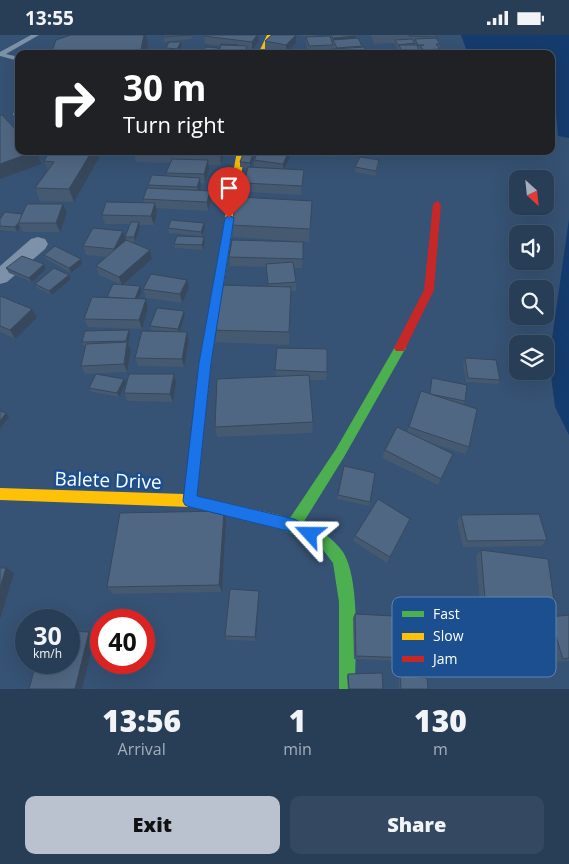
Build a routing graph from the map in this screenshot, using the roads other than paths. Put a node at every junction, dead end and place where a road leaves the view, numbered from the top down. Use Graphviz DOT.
graph roads {
  1 [pos="36,35"];
  2 [pos="270,35"];
  3 [pos="263,50"];
  4 [pos="1,54"];
  5 [pos="15,58"];
  6 [pos="239,155"];
  7 [pos="437,204"];
  8 [pos="38,244"];
  9 [pos="0,277"];
  10 [pos="0,494"];
  11 [pos="190,501"];
  12 [pos="294,525"];
  13 [pos="347,689"];
  1 -- 4 [label="lane"];
  2 -- 3 [label="street"];
  4 -- 5 [label="lane"];
  6 -- 11 [label="street"];
  7 -- 12 [label="street"];
  8 -- 9 [label="street"];
  10 -- 11 [label="street, Balete Drive"];
  11 -- 12 [label="street, Balete Drive"];
  12 -- 13 [label="street, Balete Drive"];
}
